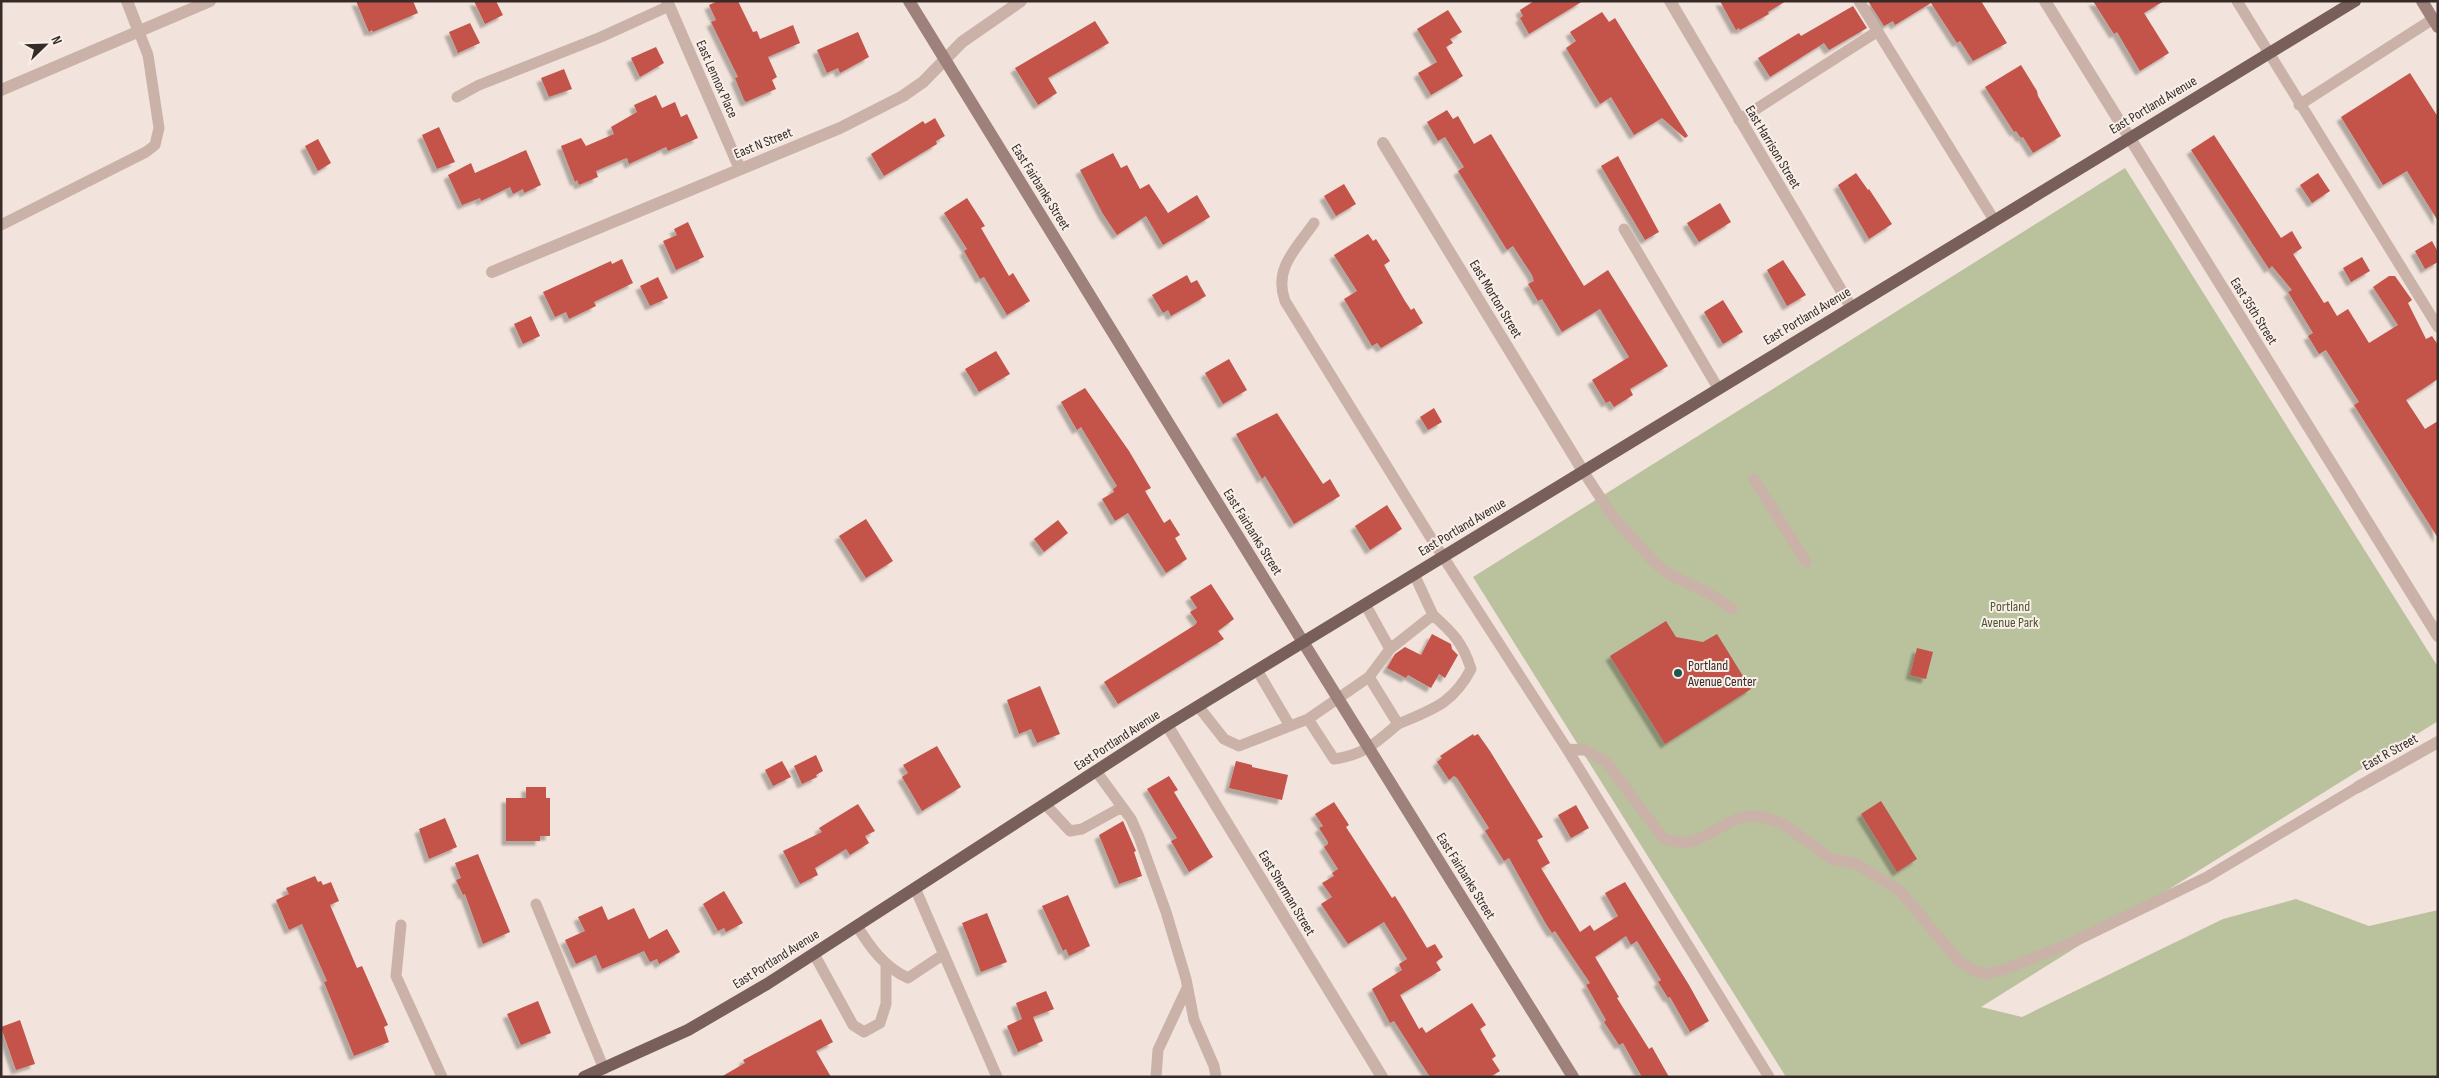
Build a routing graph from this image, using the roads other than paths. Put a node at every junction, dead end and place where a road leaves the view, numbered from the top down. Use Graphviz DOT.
graph roads {
  1 [pos="127,1"];
  2 [pos="210,1"];
  3 [pos="909,1"];
  4 [pos="1021,1"];
  5 [pos="1670,1"];
  6 [pos="1859,1"];
  7 [pos="2045,1"];
  8 [pos="2237,1"];
  9 [pos="2355,1"];
  10 [pos="2422,1"];
  11 [pos="668,4"];
  12 [pos="2436,23"];
  13 [pos="1878,31"];
  14 [pos="139,32"];
  15 [pos="2267,53"];
  16 [pos="946,60"];
  17 [pos="1,90"];
  18 [pos="457,97"];
  19 [pos="2299,105"];
  20 [pos="1739,120"];
  21 [pos="2129,137"];
  22 [pos="1383,142"];
  23 [pos="740,168"];
  24 [pos="1994,220"];
  25 [pos="1314,223"];
  26 [pos="1,225"];
  27 [pos="1624,229"];
  28 [pos="492,272"];
  29 [pos="1851,307"];
  30 [pos="2438,327"];
  31 [pos="1718,388"];
  32 [pos="1583,471"];
  33 [pos="1754,479"];
  34 [pos="1444,556"];
  35 [pos="1806,562"];
  36 [pos="1414,574"];
  37 [pos="1365,604"];
  38 [pos="1732,609"];
  39 [pos="1433,615"];
  40 [pos="2438,636"];
  41 [pos="1303,642"];
  42 [pos="1390,649"];
  43 [pos="1257,670"];
  44 [pos="1369,677"];
  45 [pos="1339,700"];
  46 [pos="1198,706"];
  47 [pos="1308,719"];
  48 [pos="1398,724"];
  49 [pos="1167,725"];
  50 [pos="1290,726"];
  51 [pos="2438,742"];
  52 [pos="1369,749"];
  53 [pos="1567,750"];
  54 [pos="1096,771"];
  55 [pos="2358,787"];
  56 [pos="1045,804"];
  57 [pos="1122,807"];
  58 [pos="915,888"];
  59 [pos="536,904"];
  60 [pos="401,925"];
  61 [pos="857,926"];
  62 [pos="814,954"];
  63 [pos="944,954"];
  64 [pos="886,963"];
  65 [pos="1187,988"];
  66 [pos="604,1069"];
  67 [pos="442,1077"];
  68 [pos="584,1077"];
  69 [pos="997,1077"];
  70 [pos="1156,1077"];
  71 [pos="1216,1077"];
  72 [pos="1382,1077"];
  73 [pos="1573,1077"];
  74 [pos="1769,1077"];
  1 -- 14 [label="street"];
  2 -- 14 [label="street"];
  3 -- 16 [label="street, East Fairbanks Street"];
  4 -- 16 [label="street, East N Street"];
  5 -- 20 [label="street, East Harrison Street"];
  6 -- 13 [label="lane"];
  7 -- 21 [label="street, East 35th Street"];
  8 -- 15 [label="lane"];
  9 -- 15 [label="main road, East Portland Avenue"];
  10 -- 12 [label="street"];
  11 -- 18 [label="lane"];
  11 -- 23 [label="street, East Lennox Place"];
  12 -- 19 [label="lane"];
  13 -- 20 [label="lane"];
  13 -- 24 [label="lane"];
  14 -- 17 [label="street"];
  14 -- 26 [label="lane"];
  15 -- 19 [label="lane"];
  15 -- 21 [label="main road, East Portland Avenue"];
  16 -- 23 [label="street, East N Street"];
  16 -- 41 [label="street, East Fairbanks Street"];
  19 -- 30 [label="lane"];
  20 -- 29 [label="street, East Harrison Street"];
  21 -- 24 [label="main road, East Portland Avenue"];
  21 -- 40 [label="street, East 35th Street"];
  22 -- 32 [label="street, East Morton Street"];
  23 -- 28 [label="street, East N Street"];
  24 -- 29 [label="main road, East Portland Avenue"];
  25 -- 34 [label="lane"];
  27 -- 31 [label="lane"];
  29 -- 31 [label="main road, East Portland Avenue"];
  31 -- 32 [label="main road, East Portland Avenue"];
  32 -- 34 [label="main road, East Portland Avenue"];
  32 -- 38 [label="lane"];
  33 -- 35 [label="lane"];
  34 -- 36 [label="main road, East Portland Avenue"];
  34 -- 53 [label="lane"];
  36 -- 37 [label="main road, East Portland Avenue"];
  36 -- 39 [label="lane"];
  37 -- 41 [label="main road, East Portland Avenue"];
  37 -- 42 [label="lane"];
  39 -- 42 [label="lane"];
  39 -- 48 [label="lane"];
  41 -- 43 [label="main road, East Portland Avenue"];
  41 -- 45 [label="street, East Fairbanks Street"];
  42 -- 44 [label="lane"];
  43 -- 46 [label="main road, East Portland Avenue"];
  43 -- 50 [label="lane"];
  44 -- 45 [label="lane"];
  44 -- 48 [label="lane"];
  45 -- 47 [label="lane"];
  45 -- 52 [label="street, East Fairbanks Street"];
  46 -- 49 [label="main road, East Portland Avenue"];
  46 -- 50 [label="lane"];
  47 -- 50 [label="lane"];
  47 -- 52 [label="lane"];
  48 -- 52 [label="lane"];
  49 -- 54 [label="main road, East Portland Avenue"];
  49 -- 72 [label="street, East Sherman Street"];
  51 -- 55 [label="street, East R Street"];
  52 -- 73 [label="street, East Fairbanks Street"];
  53 -- 55 [label="lane"];
  53 -- 74 [label="lane"];
  54 -- 56 [label="main road, East Portland Avenue"];
  54 -- 57 [label="lane"];
  56 -- 57 [label="lane"];
  56 -- 58 [label="main road, East Portland Avenue"];
  57 -- 65 [label="lane"];
  58 -- 61 [label="main road, East Portland Avenue"];
  58 -- 63 [label="lane"];
  59 -- 66 [label="lane"];
  60 -- 67 [label="lane"];
  61 -- 62 [label="main road, East Portland Avenue"];
  61 -- 64 [label="lane"];
  62 -- 64 [label="lane"];
  62 -- 66 [label="main road, East Portland Avenue"];
  63 -- 64 [label="lane"];
  63 -- 69 [label="lane"];
  65 -- 70 [label="lane"];
  65 -- 71 [label="lane"];
  66 -- 68 [label="main road, East Portland Avenue"];
}
